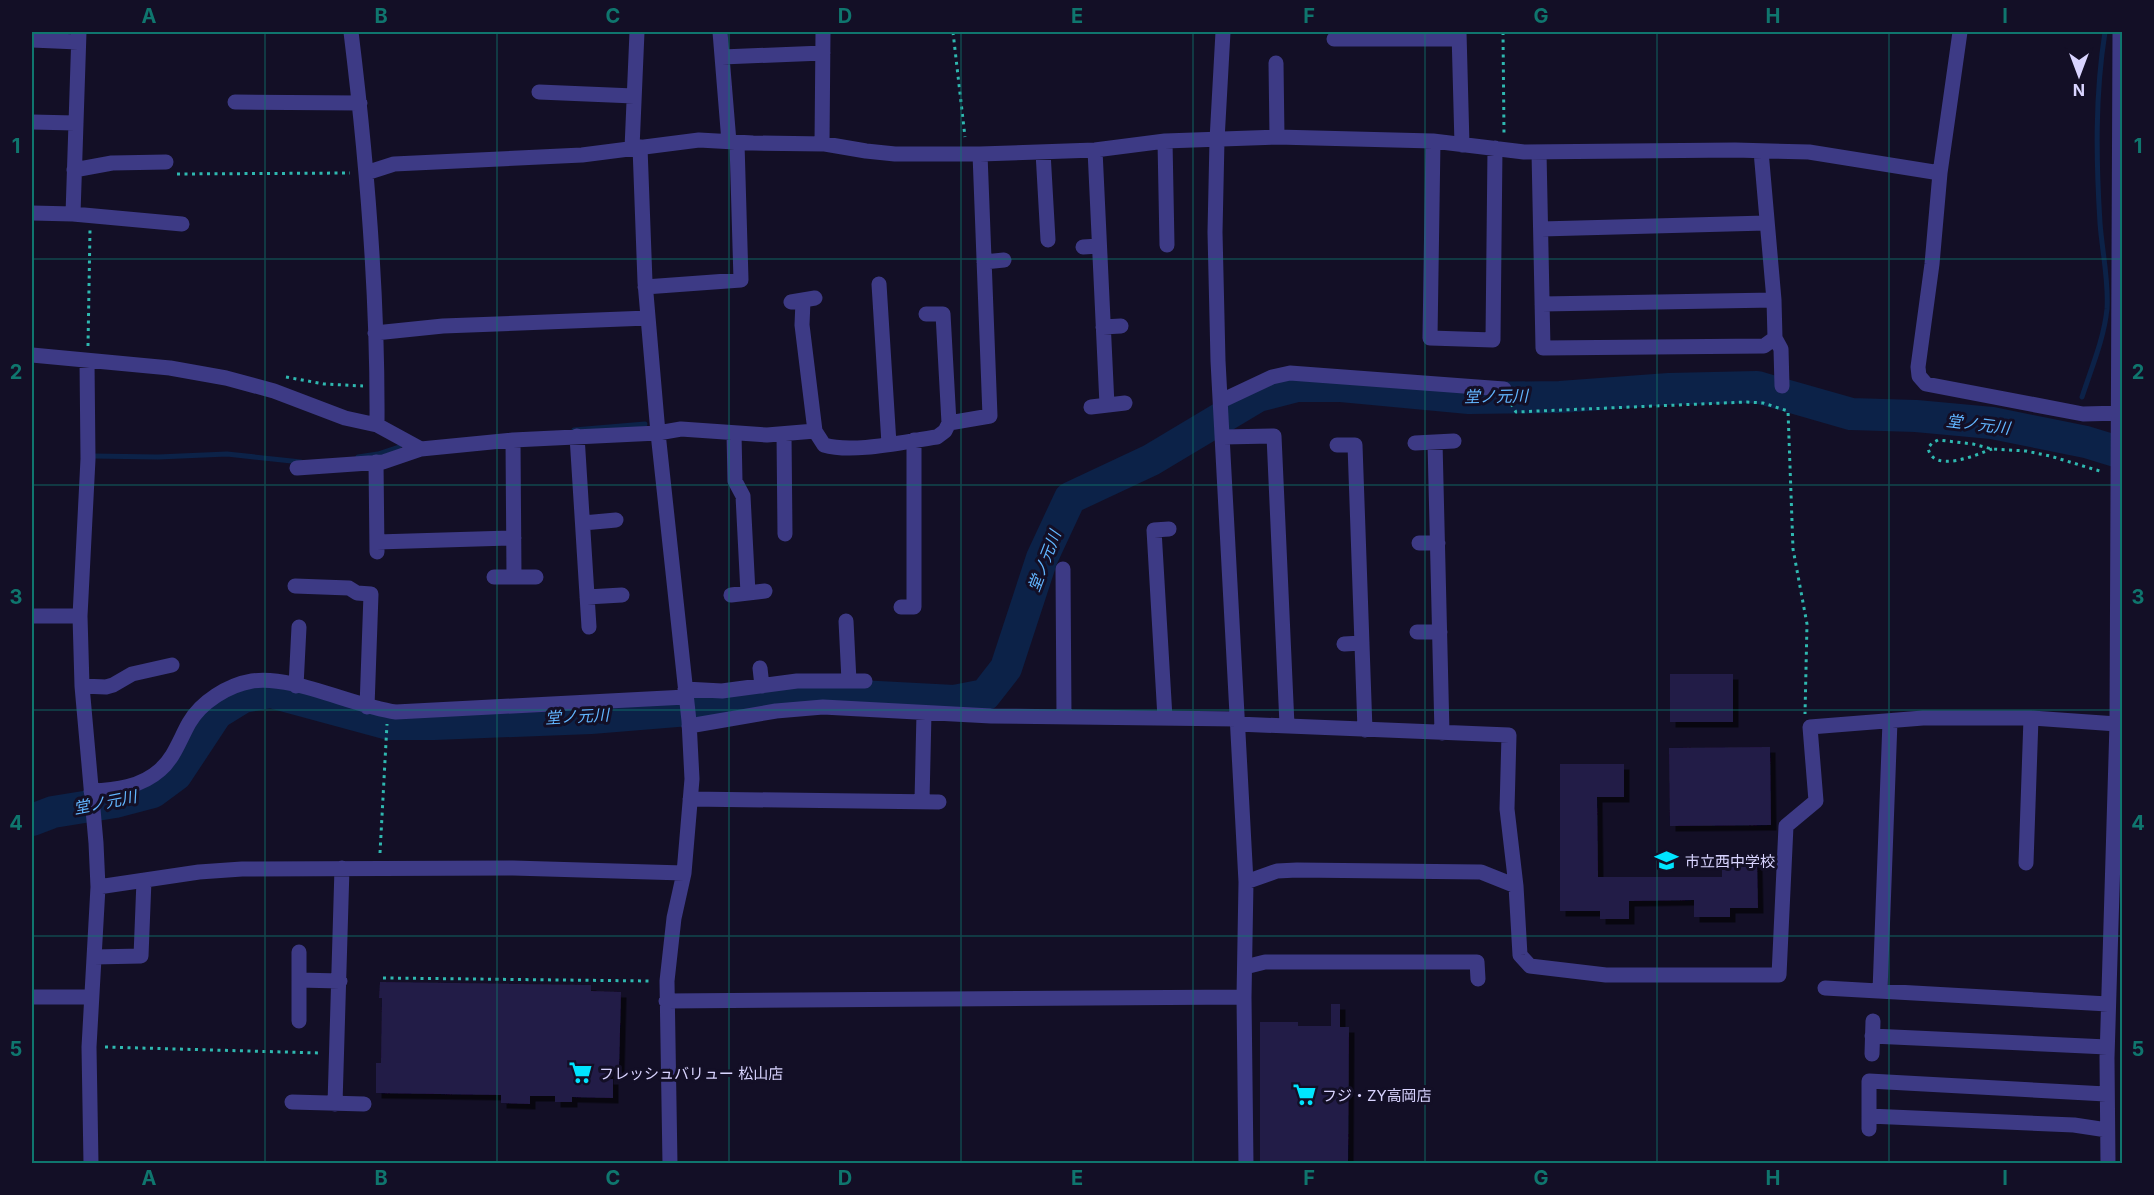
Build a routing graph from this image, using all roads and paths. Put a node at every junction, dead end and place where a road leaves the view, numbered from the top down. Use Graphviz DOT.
graph roads {
  1 [pos="351,32"];
  2 [pos="637,32"];
  3 [pos="720,32"];
  4 [pos="823,32"];
  5 [pos="952,32"];
  6 [pos="1223,32"];
  7 [pos="1503,32"];
  8 [pos="1960,32"];
  9 [pos="2120,32"];
  10 [pos="1366,35"];
  11 [pos="1459,35"];
  12 [pos="78,37"];
  13 [pos="1334,39"];
  14 [pos="32,40"];
  15 [pos="823,53"];
  16 [pos="722,57"];
  17 [pos="1276,63"];
  18 [pos="539,92"];
  19 [pos="634,96"];
  20 [pos="235,102"];
  21 [pos="360,103"];
  22 [pos="32,122"];
  23 [pos="75,123"];
  24 [pos="1277,137"];
  25 [pos="1216,140"];
  26 [pos="1165,141"];
  27 [pos="1433,141"];
  28 [pos="733,142"];
  29 [pos="822,144"];
  30 [pos="1462,145"];
  31 [pos="636,147"];
  32 [pos="1500,149"];
  33 [pos="1095,150"];
  34 [pos="1761,151"];
  35 [pos="1042,152"];
  36 [pos="1539,152"];
  37 [pos="974,154"];
  38 [pos="168,168"];
  39 [pos="74,170"];
  40 [pos="366,173"];
  41 [pos="1940,173"];
  42 [pos="2121,191"];
  43 [pos="32,213"];
  44 [pos="73,214"];
  45 [pos="90,216"];
  46 [pos="1766,223"];
  47 [pos="182,224"];
  48 [pos="1541,229"];
  49 [pos="1048,240"];
  50 [pos="1167,245"];
  51 [pos="1099,246"];
  52 [pos="1083,247"];
  53 [pos="1005,260"];
  54 [pos="984,262"];
  55 [pos="879,284"];
  56 [pos="645,287"];
  57 [pos="803,300"];
  58 [pos="1774,300"];
  59 [pos="1542,304"];
  60 [pos="926,314"];
  61 [pos="648,318"];
  62 [pos="1121,326"];
  63 [pos="1103,327"];
  64 [pos="375,333"];
  65 [pos="1775,338"];
  66 [pos="32,355"];
  67 [pos="87,361"];
  68 [pos="278,376"];
  69 [pos="1782,386"];
  70 [pos="377,387"];
  71 [pos="1504,389"];
  72 [pos="1221,401"];
  73 [pos="1125,403"];
  74 [pos="1107,405"];
  75 [pos="1090,407"];
  76 [pos="1514,408"];
  77 [pos="2120,422"];
  78 [pos="949,423"];
  79 [pos="377,425"];
  80 [pos="815,431"];
  81 [pos="658,433"];
  82 [pos="734,433"];
  83 [pos="783,434"];
  84 [pos="577,436"];
  85 [pos="1223,437"];
  86 [pos="513,440"];
  87 [pos="914,440"];
  88 [pos="1454,441"];
  89 [pos="1435,442"];
  90 [pos="1415,443"];
  91 [pos="889,444"];
  92 [pos="1337,445"];
  93 [pos="421,449"];
  94 [pos="1992,449"];
  95 [pos="376,462"];
  96 [pos="297,468"];
  97 [pos="2118,472"];
  98 [pos="616,520"];
  99 [pos="583,523"];
  100 [pos="1169,529"];
  101 [pos="785,534"];
  102 [pos="514,538"];
  103 [pos="1419,543"];
  104 [pos="1438,543"];
  105 [pos="1063,569"];
  106 [pos="494,577"];
  107 [pos="514,577"];
  108 [pos="536,577"];
  109 [pos="2120,585"];
  110 [pos="295,586"];
  111 [pos="765,591"];
  112 [pos="748,593"];
  113 [pos="622,595"];
  114 [pos="731,595"];
  115 [pos="587,597"];
  116 [pos="901,607"];
  117 [pos="32,616"];
  118 [pos="80,616"];
  119 [pos="846,621"];
  120 [pos="299,627"];
  121 [pos="589,627"];
  122 [pos="1417,632"];
  123 [pos="1440,632"];
  124 [pos="1362,643"];
  125 [pos="1344,644"];
  126 [pos="2120,647"];
  127 [pos="172,665"];
  128 [pos="760,668"];
  129 [pos="849,681"];
  130 [pos="865,681"];
  131 [pos="81,686"];
  132 [pos="296,686"];
  133 [pos="762,686"];
  134 [pos="686,696"];
  135 [pos="367,707"];
  136 [pos="924,712"];
  137 [pos="1064,717"];
  138 [pos="1165,718"];
  139 [pos="2031,718"];
  140 [pos="2119,718"];
  141 [pos="1237,721"];
  142 [pos="1890,721"];
  143 [pos="689,723"];
  144 [pos="1287,725"];
  145 [pos="1810,727"];
  146 [pos="1365,730"];
  147 [pos="387,731"];
  148 [pos="1442,733"];
  149 [pos="91,794"];
  150 [pos="690,799"];
  151 [pos="922,801"];
  152 [pos="939,802"];
  153 [pos="2118,851"];
  154 [pos="2026,864"];
  155 [pos="342,868"];
  156 [pos="379,868"];
  157 [pos="684,873"];
  158 [pos="144,880"];
  159 [pos="1246,882"];
  160 [pos="1516,886"];
  161 [pos="98,887"];
  162 [pos="299,952"];
  163 [pos="94,957"];
  164 [pos="1245,968"];
  165 [pos="383,978"];
  166 [pos="1478,979"];
  167 [pos="299,981"];
  168 [pos="340,981"];
  169 [pos="667,981"];
  170 [pos="1825,988"];
  171 [pos="1880,991"];
  172 [pos="32,997"];
  173 [pos="92,997"];
  174 [pos="1244,997"];
  175 [pos="2113,1000"];
  176 [pos="666,1001"];
  177 [pos="299,1021"];
  178 [pos="89,1047"];
  179 [pos="2107,1053"];
  180 [pos="337,1054"];
  181 [pos="1872,1054"];
  182 [pos="2122,1058"];
  183 [pos="2106,1094"];
  184 [pos="292,1102"];
  185 [pos="335,1104"];
  186 [pos="364,1104"];
  187 [pos="2107,1130"];
  188 [pos="91,1164"];
  189 [pos="670,1164"];
  190 [pos="1246,1164"];
  191 [pos="2108,1164"];
  1 -- 21 [label="street"];
  2 -- 19 [label="street"];
  3 -- 16 [label="street"];
  4 -- 15 [label="street"];
  5 -- 37 [label="path"];
  6 -- 25 [label="street"];
  7 -- 32 [label="path"];
  8 -- 41 [label="street"];
  9 -- 42 [label="street"];
  10 -- 11 [label="street"];
  10 -- 13 [label="street"];
  11 -- 30 [label="street"];
  12 -- 14 [label="street"];
  12 -- 23 [label="street"];
  15 -- 16 [label="street"];
  15 -- 29 [label="street"];
  16 -- 28 [label="street"];
  17 -- 24 [label="street"];
  18 -- 19 [label="street"];
  19 -- 31 [label="street"];
  20 -- 21 [label="street"];
  21 -- 40 [label="street"];
  22 -- 23 [label="street"];
  23 -- 39 [label="street"];
  24 -- 25 [label="street"];
  24 -- 27 [label="street"];
  25 -- 26 [label="street"];
  25 -- 72 [label="street"];
  26 -- 33 [label="street"];
  26 -- 50 [label="street"];
  27 -- 30 [label="street"];
  27 -- 32 [label="street"];
  28 -- 29 [label="street"];
  28 -- 31 [label="street"];
  28 -- 56 [label="street"];
  29 -- 37 [label="street"];
  30 -- 32 [label="street"];
  31 -- 40 [label="street"];
  31 -- 56 [label="street"];
  32 -- 36 [label="street"];
  33 -- 35 [label="street"];
  33 -- 51 [label="street"];
  34 -- 36 [label="street"];
  34 -- 41 [label="street"];
  34 -- 46 [label="street"];
  35 -- 37 [label="street"];
  35 -- 49 [label="street"];
  36 -- 48 [label="street"];
  37 -- 54 [label="street"];
  38 -- 39 [label="street"];
  38 -- 40 [label="path"];
  39 -- 44 [label="street"];
  40 -- 64 [label="street"];
  41 -- 77 [label="street"];
  42 -- 77 [label="street"];
  43 -- 44 [label="street"];
  44 -- 45 [label="street"];
  45 -- 47 [label="street"];
  45 -- 67 [label="path"];
  46 -- 48 [label="street"];
  46 -- 58 [label="street"];
  48 -- 59 [label="street"];
  51 -- 52 [label="street"];
  51 -- 63 [label="street"];
  53 -- 54 [label="street"];
  54 -- 78 [label="street"];
  55 -- 91 [label="street"];
  56 -- 61 [label="street"];
  57 -- 80 [label="street"];
  58 -- 59 [label="street"];
  58 -- 65 [label="street"];
  59 -- 65 [label="street"];
  60 -- 78 [label="street"];
  61 -- 64 [label="street"];
  61 -- 81 [label="street"];
  62 -- 63 [label="street"];
  63 -- 74 [label="street"];
  64 -- 70 [label="street"];
  65 -- 69 [label="street"];
  66 -- 67 [label="street"];
  67 -- 79 [label="street"];
  67 -- 118 [label="street"];
  68 -- 70 [label="path"];
  70 -- 79 [label="street"];
  71 -- 72 [label="street"];
  72 -- 85 [label="street"];
  73 -- 74 [label="street"];
  74 -- 75 [label="street"];
  76 -- 145 [label="path"];
  77 -- 97 [label="street"];
  78 -- 87 [label="street"];
  79 -- 93 [label="street"];
  80 -- 83 [label="street"];
  80 -- 91 [label="street"];
  81 -- 82 [label="street"];
  81 -- 84 [label="street"];
  81 -- 134 [label="street"];
  82 -- 83 [label="street"];
  82 -- 112 [label="street"];
  83 -- 101 [label="street"];
  84 -- 86 [label="street"];
  84 -- 99 [label="street"];
  85 -- 141 [label="street"];
  85 -- 144 [label="street"];
  86 -- 93 [label="street"];
  86 -- 102 [label="street"];
  87 -- 91 [label="street"];
  87 -- 116 [label="street"];
  88 -- 89 [label="street"];
  89 -- 90 [label="street"];
  89 -- 104 [label="street"];
  92 -- 124 [label="street"];
  93 -- 95 [label="street"];
  94 -- 94 [label="path"];
  94 -- 97 [label="path"];
  95 -- 96 [label="street"];
  95 -- 102 [label="street"];
  97 -- 109 [label="street"];
  98 -- 99 [label="street"];
  99 -- 115 [label="street"];
  100 -- 138 [label="street"];
  102 -- 107 [label="street"];
  103 -- 104 [label="street"];
  104 -- 123 [label="street"];
  105 -- 137 [label="street"];
  106 -- 107 [label="street"];
  107 -- 108 [label="street"];
  109 -- 126 [label="street"];
  110 -- 135 [label="street"];
  111 -- 112 [label="street"];
  112 -- 114 [label="street"];
  113 -- 115 [label="street"];
  115 -- 121 [label="street"];
  117 -- 118 [label="street"];
  118 -- 131 [label="street"];
  119 -- 129 [label="street"];
  120 -- 132 [label="street"];
  122 -- 123 [label="street"];
  123 -- 148 [label="street"];
  124 -- 125 [label="street"];
  124 -- 146 [label="street"];
  126 -- 140 [label="street"];
  127 -- 131 [label="street"];
  128 -- 133 [label="street"];
  129 -- 130 [label="street"];
  129 -- 133 [label="street"];
  131 -- 149 [label="street"];
  132 -- 135 [label="street"];
  132 -- 149 [label="street"];
  133 -- 134 [label="street"];
  134 -- 135 [label="street"];
  134 -- 143 [label="street"];
  136 -- 137 [label="street"];
  136 -- 143 [label="street"];
  136 -- 151 [label="street"];
  137 -- 138 [label="street"];
  138 -- 141 [label="street"];
  139 -- 140 [label="street"];
  139 -- 142 [label="street"];
  139 -- 154 [label="street"];
  140 -- 153 [label="street"];
  141 -- 144 [label="street"];
  141 -- 159 [label="street"];
  142 -- 145 [label="street"];
  142 -- 171 [label="street"];
  143 -- 150 [label="street"];
  144 -- 146 [label="street"];
  145 -- 160 [label="street"];
  146 -- 148 [label="street"];
  147 -- 156 [label="path"];
  148 -- 160 [label="street"];
  149 -- 161 [label="street"];
  150 -- 151 [label="street"];
  150 -- 157 [label="street"];
  151 -- 152 [label="street"];
  153 -- 175 [label="street"];
  155 -- 156 [label="street"];
  155 -- 158 [label="street"];
  155 -- 168 [label="street"];
  156 -- 157 [label="street"];
  157 -- 169 [label="street"];
  158 -- 161 [label="street"];
  158 -- 163 [label="street"];
  159 -- 160 [label="street"];
  159 -- 164 [label="street"];
  161 -- 163 [label="street"];
  162 -- 167 [label="street"];
  163 -- 173 [label="street"];
  164 -- 166 [label="street"];
  164 -- 174 [label="street"];
  165 -- 169 [label="path"];
  167 -- 168 [label="street"];
  167 -- 177 [label="street"];
  168 -- 180 [label="street"];
  169 -- 176 [label="street"];
  170 -- 171 [label="street"];
  171 -- 175 [label="street"];
  172 -- 173 [label="street"];
  173 -- 178 [label="street"];
  174 -- 176 [label="street"];
  174 -- 190 [label="street"];
  175 -- 179 [label="street"];
  176 -- 189 [label="street"];
  178 -- 180 [label="path"];
  178 -- 188 [label="street"];
  179 -- 181 [label="street"];
  179 -- 182 [label="street"];
  179 -- 183 [label="street"];
  180 -- 185 [label="street"];
  183 -- 187 [label="street"];
  183 -- 187 [label="street"];
  184 -- 185 [label="street"];
  185 -- 186 [label="street"];
  187 -- 191 [label="street"];
}
